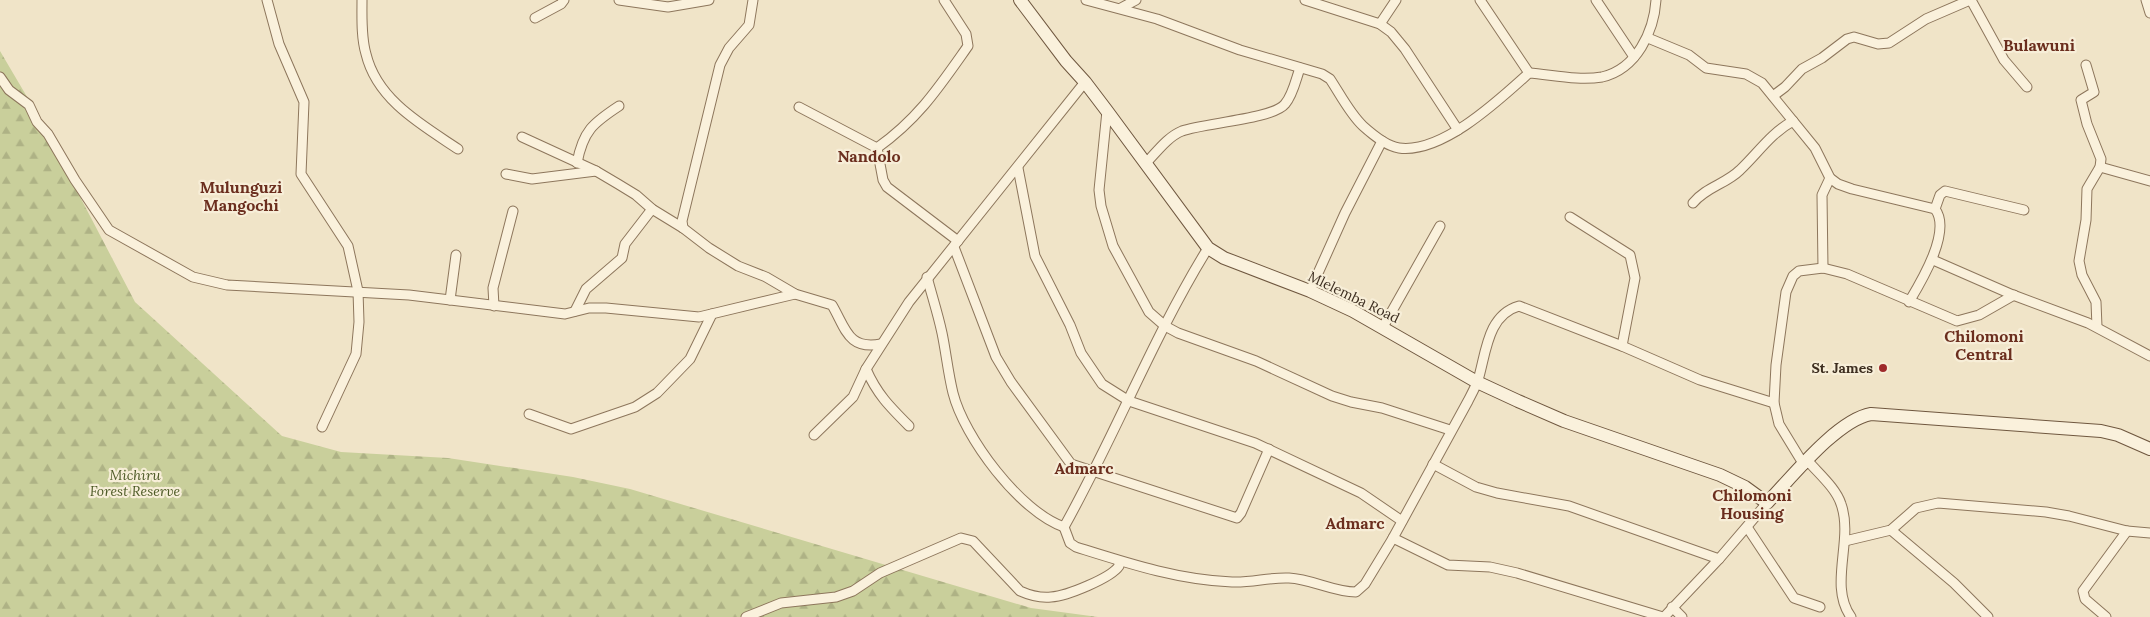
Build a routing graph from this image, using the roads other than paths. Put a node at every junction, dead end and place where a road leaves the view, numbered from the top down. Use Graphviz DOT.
graph roads {
  1 [pos="267,0"];
  2 [pos="362,0"];
  3 [pos="564,0"];
  4 [pos="619,0"];
  5 [pos="709,0"];
  6 [pos="754,0"];
  7 [pos="944,0"];
  8 [pos="1020,0"];
  9 [pos="1086,0"];
  10 [pos="1136,0"];
  11 [pos="1305,0"];
  12 [pos="1396,0"];
  13 [pos="1480,0"];
  14 [pos="1596,0"];
  15 [pos="1656,0"];
  16 [pos="1971,0"];
  17 [pos="2146,0"];
  18 [pos="1120,8"];
  19 [pos="2150,12"];
  20 [pos="535,18"];
  21 [pos="1380,24"];
  22 [pos="1648,38"];
  23 [pos="1634,57"];
  24 [pos="2086,65"];
  25 [pos="1300,68"];
  26 [pos="1529,73"];
  27 [pos="0,77"];
  28 [pos="1085,82"];
  29 [pos="2027,87"];
  30 [pos="1773,96"];
  31 [pos="619,106"];
  32 [pos="799,107"];
  33 [pos="1107,111"];
  34 [pos="1793,120"];
  35 [pos="1458,130"];
  36 [pos="522,137"];
  37 [pos="1382,141"];
  38 [pos="877,148"];
  39 [pos="458,149"];
  40 [pos="577,163"];
  41 [pos="1145,164"];
  42 [pos="2100,167"];
  43 [pos="1018,168"];
  44 [pos="596,171"];
  45 [pos="506,174"];
  46 [pos="1830,178"];
  47 [pos="2150,181"];
  48 [pos="1693,204"];
  49 [pos="652,209"];
  50 [pos="1935,209"];
  51 [pos="2024,210"];
  52 [pos="513,211"];
  53 [pos="1570,217"];
  54 [pos="1440,226"];
  55 [pos="683,228"];
  56 [pos="956,244"];
  57 [pos="1208,248"];
  58 [pos="456,256"];
  59 [pos="1933,260"];
  60 [pos="1823,268"];
  61 [pos="927,277"];
  62 [pos="1310,291"];
  63 [pos="358,292"];
  64 [pos="795,294"];
  65 [pos="2014,295"];
  66 [pos="450,300"];
  67 [pos="1910,302"];
  68 [pos="494,306"];
  69 [pos="575,311"];
  70 [pos="712,314"];
  71 [pos="1165,326"];
  72 [pos="1383,327"];
  73 [pos="2097,327"];
  74 [pos="881,344"];
  75 [pos="1622,346"];
  76 [pos="2150,356"];
  77 [pos="866,369"];
  78 [pos="1477,382"];
  79 [pos="1129,401"];
  80 [pos="1774,403"];
  81 [pos="530,414"];
  82 [pos="909,426"];
  83 [pos="322,427"];
  84 [pos="1450,430"];
  85 [pos="814,435"];
  86 [pos="1269,449"];
  87 [pos="2150,449"];
  88 [pos="1806,463"];
  89 [pos="1433,464"];
  90 [pos="1095,471"];
  91 [pos="1768,503"];
  92 [pos="1402,521"];
  93 [pos="1064,527"];
  94 [pos="1747,527"];
  95 [pos="1891,530"];
  96 [pos="2127,532"];
  97 [pos="2138,533"];
  98 [pos="2150,533"];
  99 [pos="1393,538"];
  100 [pos="1845,541"];
  101 [pos="2150,542"];
  102 [pos="1719,559"];
  103 [pos="1119,562"];
  104 [pos="1672,607"];
  105 [pos="1820,607"];
  106 [pos="746,617"];
  107 [pos="1663,617"];
  108 [pos="1682,617"];
  109 [pos="1851,617"];
  110 [pos="1988,617"];
  111 [pos="2106,617"];
  1 -- 63 [label="street"];
  2 -- 39 [label="street"];
  3 -- 20 [label="street"];
  4 -- 5 [label="street"];
  6 -- 55 [label="street"];
  7 -- 38 [label="street"];
  8 -- 28 [label="street, Mlelemba Road"];
  9 -- 18 [label="street"];
  10 -- 18 [label="street"];
  11 -- 21 [label="street"];
  12 -- 21 [label="street"];
  13 -- 26 [label="street"];
  14 -- 23 [label="street"];
  15 -- 22 [label="street"];
  16 -- 29 [label="street"];
  16 -- 30 [label="street"];
  17 -- 19 [label="street"];
  18 -- 25 [label="street"];
  21 -- 35 [label="street"];
  22 -- 23 [label="street"];
  22 -- 30 [label="street"];
  23 -- 26 [label="street"];
  24 -- 42 [label="street"];
  25 -- 37 [label="street"];
  25 -- 41 [label="street"];
  26 -- 35 [label="street"];
  27 -- 63 [label="street"];
  28 -- 33 [label="street, Mlelemba Road"];
  28 -- 43 [label="street"];
  30 -- 34 [label="street"];
  31 -- 40 [label="street"];
  32 -- 38 [label="street"];
  33 -- 41 [label="street, Mlelemba Road"];
  33 -- 71 [label="street"];
  34 -- 46 [label="street"];
  34 -- 48 [label="street"];
  35 -- 37 [label="street"];
  36 -- 40 [label="street"];
  37 -- 62 [label="street"];
  38 -- 56 [label="street"];
  40 -- 44 [label="street"];
  41 -- 57 [label="street, Mlelemba Road"];
  42 -- 47 [label="street"];
  42 -- 73 [label="street"];
  43 -- 56 [label="street"];
  43 -- 79 [label="street"];
  44 -- 45 [label="street"];
  44 -- 49 [label="street"];
  46 -- 50 [label="street"];
  46 -- 60 [label="street"];
  49 -- 55 [label="street"];
  49 -- 69 [label="street"];
  50 -- 51 [label="street"];
  50 -- 59 [label="street"];
  52 -- 68 [label="street"];
  53 -- 75 [label="street"];
  54 -- 72 [label="street"];
  55 -- 64 [label="street"];
  56 -- 61 [label="street"];
  56 -- 90 [label="street"];
  57 -- 62 [label="street, Mlelemba Road"];
  57 -- 71 [label="street"];
  58 -- 66 [label="street"];
  59 -- 65 [label="street"];
  59 -- 67 [label="street"];
  60 -- 67 [label="street"];
  60 -- 80 [label="street"];
  61 -- 74 [label="street"];
  61 -- 93 [label="street"];
  62 -- 72 [label="street, Mlelemba Road"];
  63 -- 66 [label="street"];
  63 -- 83 [label="street"];
  64 -- 70 [label="street"];
  64 -- 74 [label="street"];
  65 -- 67 [label="street"];
  65 -- 73 [label="street"];
  66 -- 68 [label="street"];
  68 -- 69 [label="street"];
  69 -- 70 [label="street"];
  70 -- 81 [label="street"];
  71 -- 79 [label="street"];
  71 -- 84 [label="street"];
  72 -- 78 [label="street, Mlelemba Road"];
  73 -- 76 [label="street"];
  74 -- 77 [label="street"];
  75 -- 78 [label="street"];
  75 -- 80 [label="street"];
  77 -- 82 [label="street"];
  77 -- 85 [label="street"];
  78 -- 84 [label="street"];
  78 -- 91 [label="street, Mlelemba Road"];
  79 -- 86 [label="street"];
  79 -- 90 [label="street"];
  80 -- 88 [label="street"];
  84 -- 89 [label="street"];
  86 -- 90 [label="street"];
  86 -- 92 [label="street"];
  87 -- 88 [label="street"];
  88 -- 91 [label="street"];
  88 -- 100 [label="street"];
  89 -- 92 [label="street"];
  89 -- 102 [label="street"];
  90 -- 93 [label="street"];
  91 -- 94 [label="street"];
  92 -- 99 [label="street"];
  93 -- 103 [label="street"];
  94 -- 102 [label="street"];
  94 -- 105 [label="street"];
  95 -- 96 [label="street"];
  95 -- 100 [label="street"];
  95 -- 110 [label="street"];
  96 -- 97 [label="street"];
  96 -- 111 [label="street"];
  97 -- 98 [label="street"];
  97 -- 101 [label="street"];
  99 -- 103 [label="street"];
  99 -- 107 [label="street"];
  100 -- 109 [label="street"];
  102 -- 104 [label="street"];
  103 -- 106 [label="street"];
  104 -- 107 [label="street"];
  104 -- 108 [label="street"];
}
